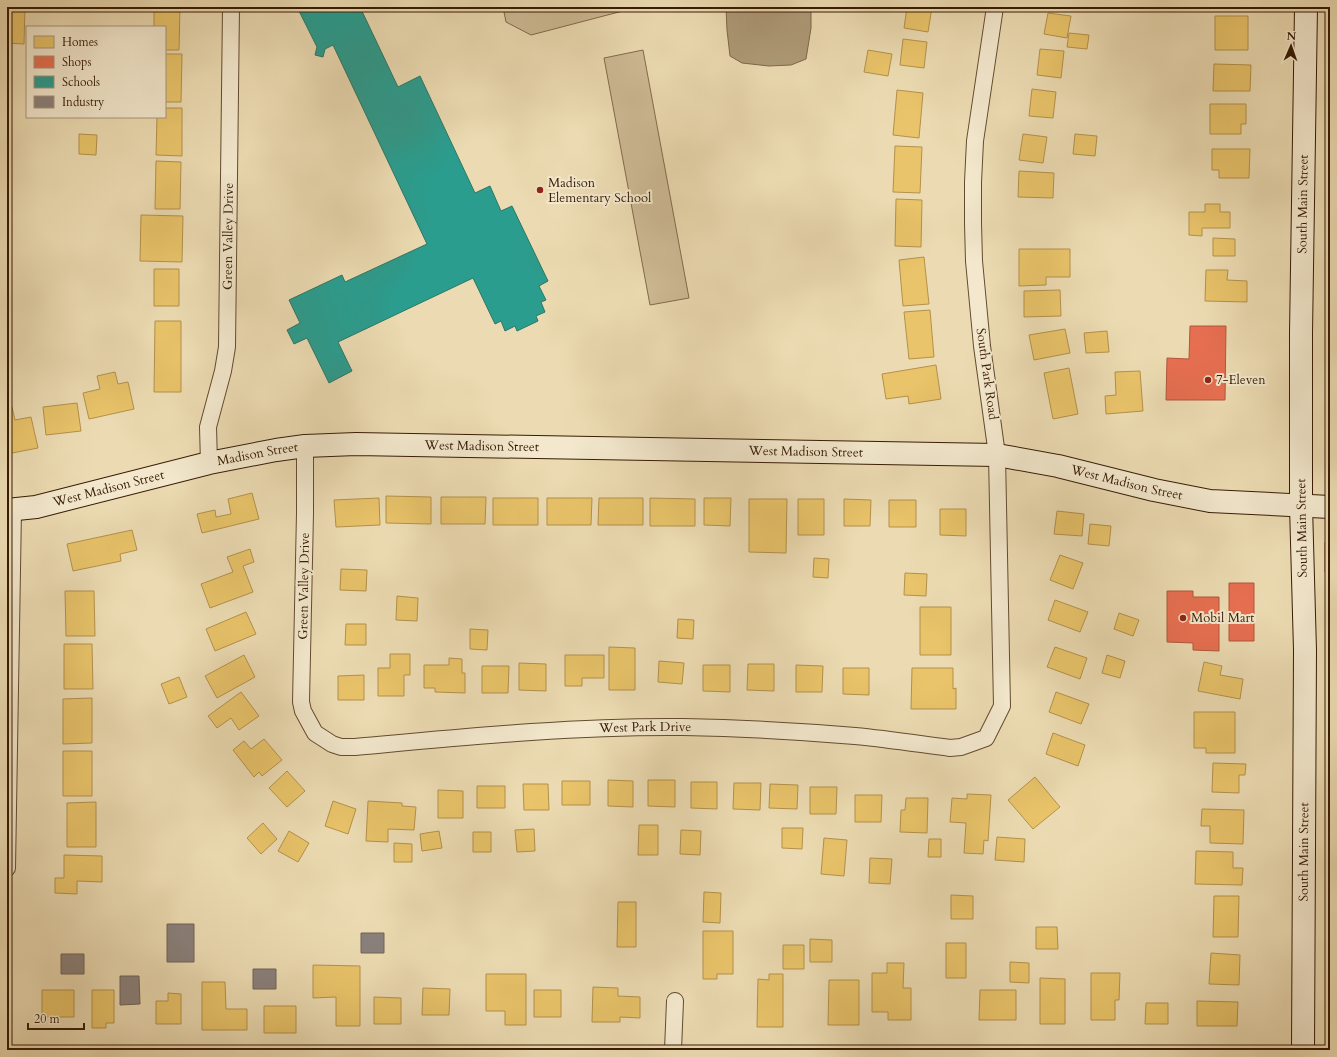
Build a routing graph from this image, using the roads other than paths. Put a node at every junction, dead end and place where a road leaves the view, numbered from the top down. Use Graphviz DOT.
graph roads {
  1 [pos="231,7"];
  2 [pos="995,7"];
  3 [pos="1306,7"];
  4 [pos="305,446"];
  5 [pos="998,455"];
  6 [pos="209,463"];
  7 [pos="1301,506"];
  8 [pos="1330,507"];
  9 [pos="10,510"];
  10 [pos="311,725"];
  11 [pos="986,738"];
  12 [pos="7,868"];
  13 [pos="675,1001"];
  14 [pos="673,1050"];
  15 [pos="1303,1050"];
  1 -- 6 [label="street, Green Valley Drive"];
  2 -- 5 [label="street, South Park Road"];
  3 -- 7 [label="street, South Main Street"];
  4 -- 5 [label="street, West Madison Street"];
  4 -- 6 [label="street, Madison Street"];
  4 -- 10 [label="street, Green Valley Drive"];
  5 -- 7 [label="street, West Madison Street"];
  5 -- 11 [label="street, South Park Road"];
  6 -- 9 [label="street, West Madison Street"];
  7 -- 8 [label="street, West Madison Street"];
  7 -- 15 [label="street, South Main Street"];
  9 -- 12 [label="street"];
  10 -- 11 [label="street, West Park Drive"];
  13 -- 14 [label="street"];
}
